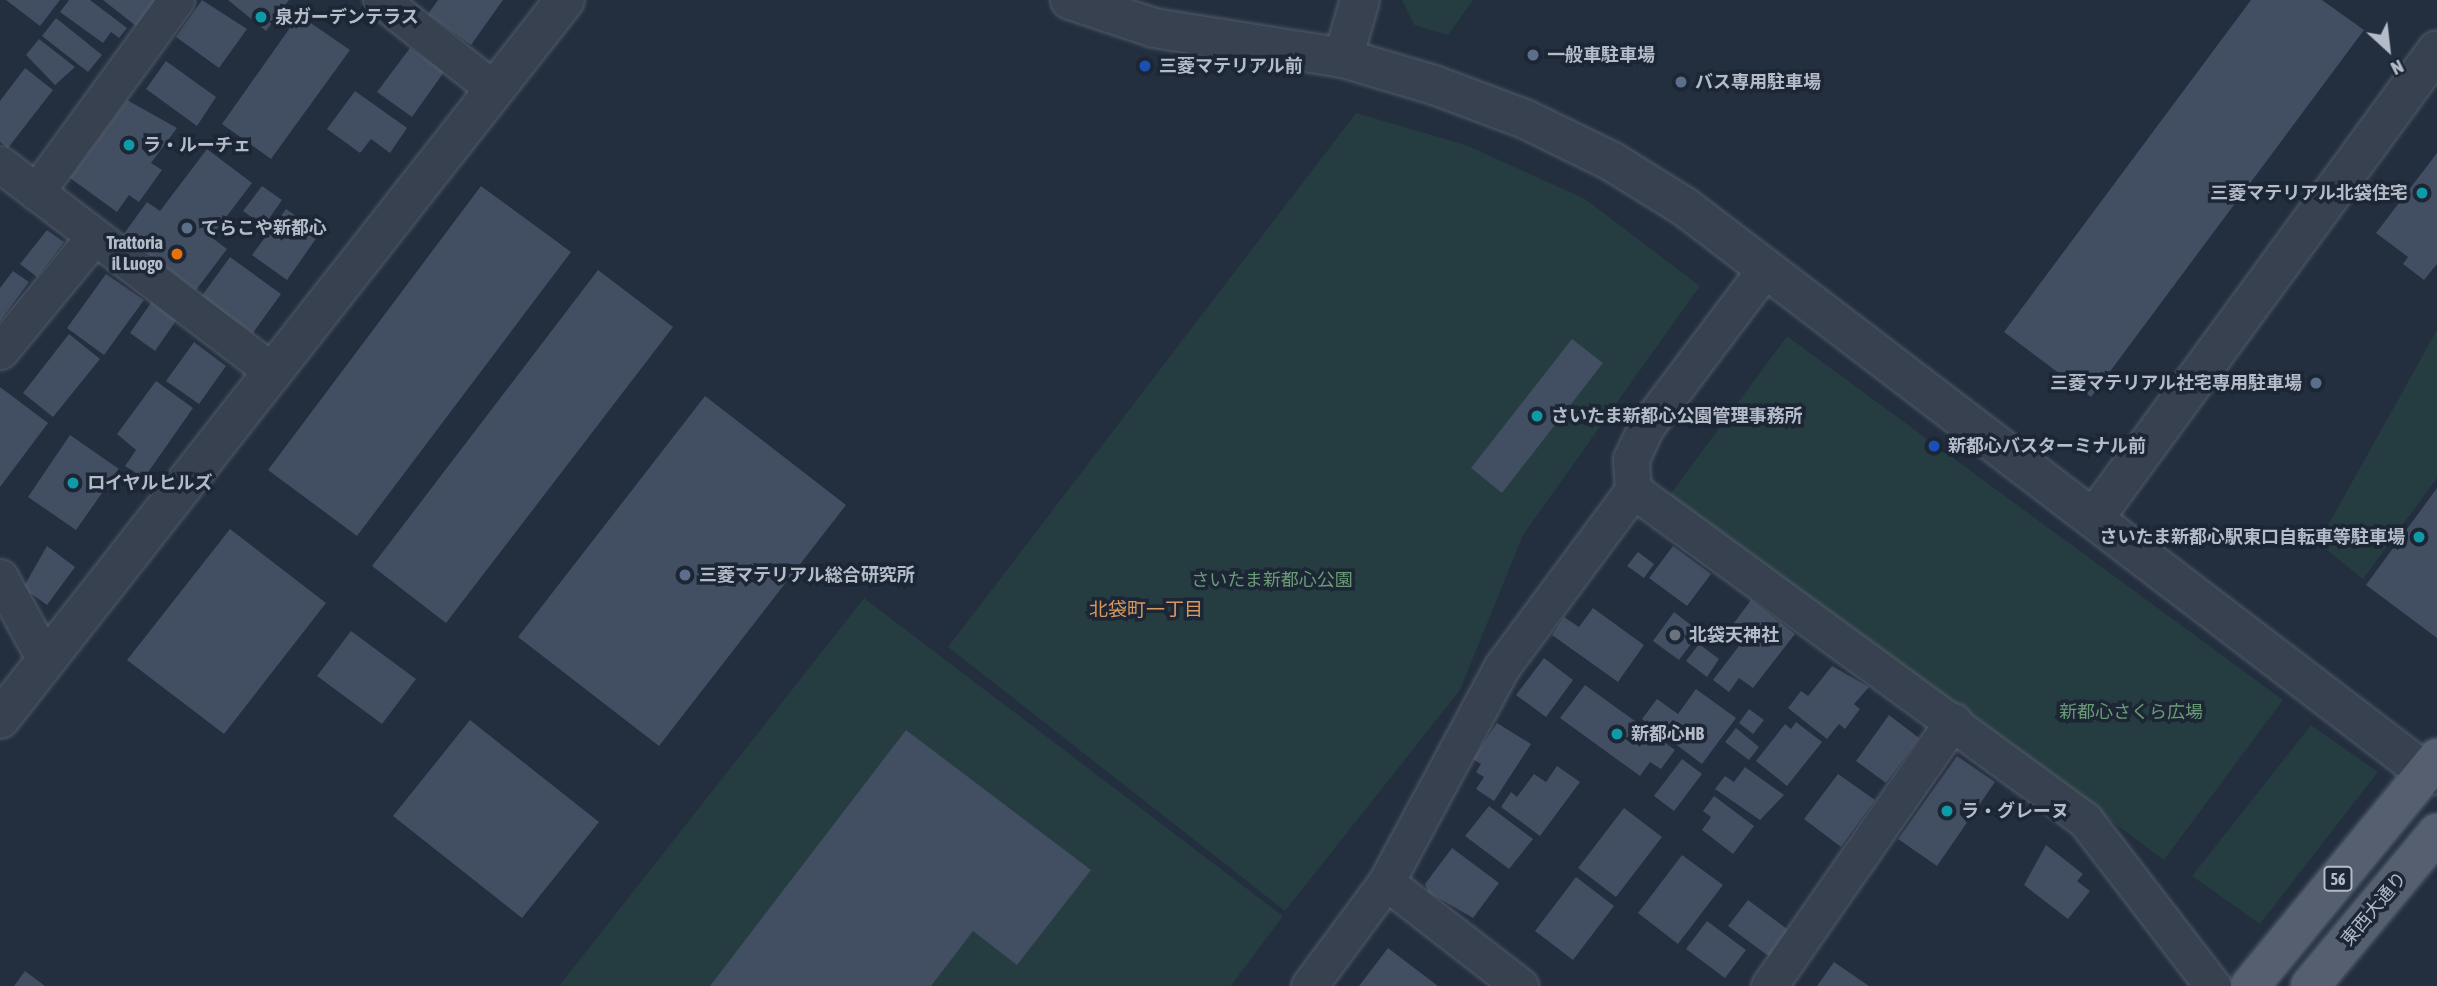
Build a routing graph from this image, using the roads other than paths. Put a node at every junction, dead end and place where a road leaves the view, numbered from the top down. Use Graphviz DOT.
graph roads {
  1 [pos="176,0"];
  2 [pos="381,0"];
  3 [pos="565,0"];
  4 [pos="1070,0"];
  5 [pos="1360,0"];
  6 [pos="2437,50"];
  7 [pos="1343,58"];
  8 [pos="495,90"];
  9 [pos="0,164"];
  10 [pos="36,192"];
  11 [pos="93,238"];
  12 [pos="1766,268"];
  13 [pos="0,351"];
  14 [pos="272,371"];
  15 [pos="1633,490"];
  16 [pos="2094,518"];
  17 [pos="0,577"];
  18 [pos="45,660"];
  19 [pos="0,719"];
  20 [pos="1953,721"];
  21 [pos="2434,777"];
  22 [pos="2437,832"];
  23 [pos="1386,882"];
  24 [pos="1309,986"];
  25 [pos="1520,986"];
  26 [pos="1769,986"];
  27 [pos="2213,986"];
  28 [pos="2250,986"];
  29 [pos="2311,986"];
  1 -- 10 [label="street"];
  2 -- 8 [label="street"];
  3 -- 8 [label="street"];
  4 -- 7 [label="street"];
  5 -- 7 [label="street"];
  6 -- 16 [label="street"];
  7 -- 12 [label="street"];
  8 -- 14 [label="street"];
  9 -- 10 [label="street"];
  10 -- 11 [label="street"];
  11 -- 13 [label="street"];
  11 -- 14 [label="street"];
  12 -- 15 [label="street"];
  12 -- 16 [label="street"];
  14 -- 18 [label="street"];
  15 -- 20 [label="street"];
  15 -- 23 [label="street"];
  16 -- 21 [label="street"];
  17 -- 18 [label="street"];
  18 -- 19 [label="street"];
  20 -- 26 [label="street"];
  20 -- 27 [label="street"];
  21 -- 28 [label="main road, 56"];
  22 -- 29 [label="main road, 東西大通り"];
  23 -- 24 [label="street"];
  23 -- 25 [label="street"];
}
